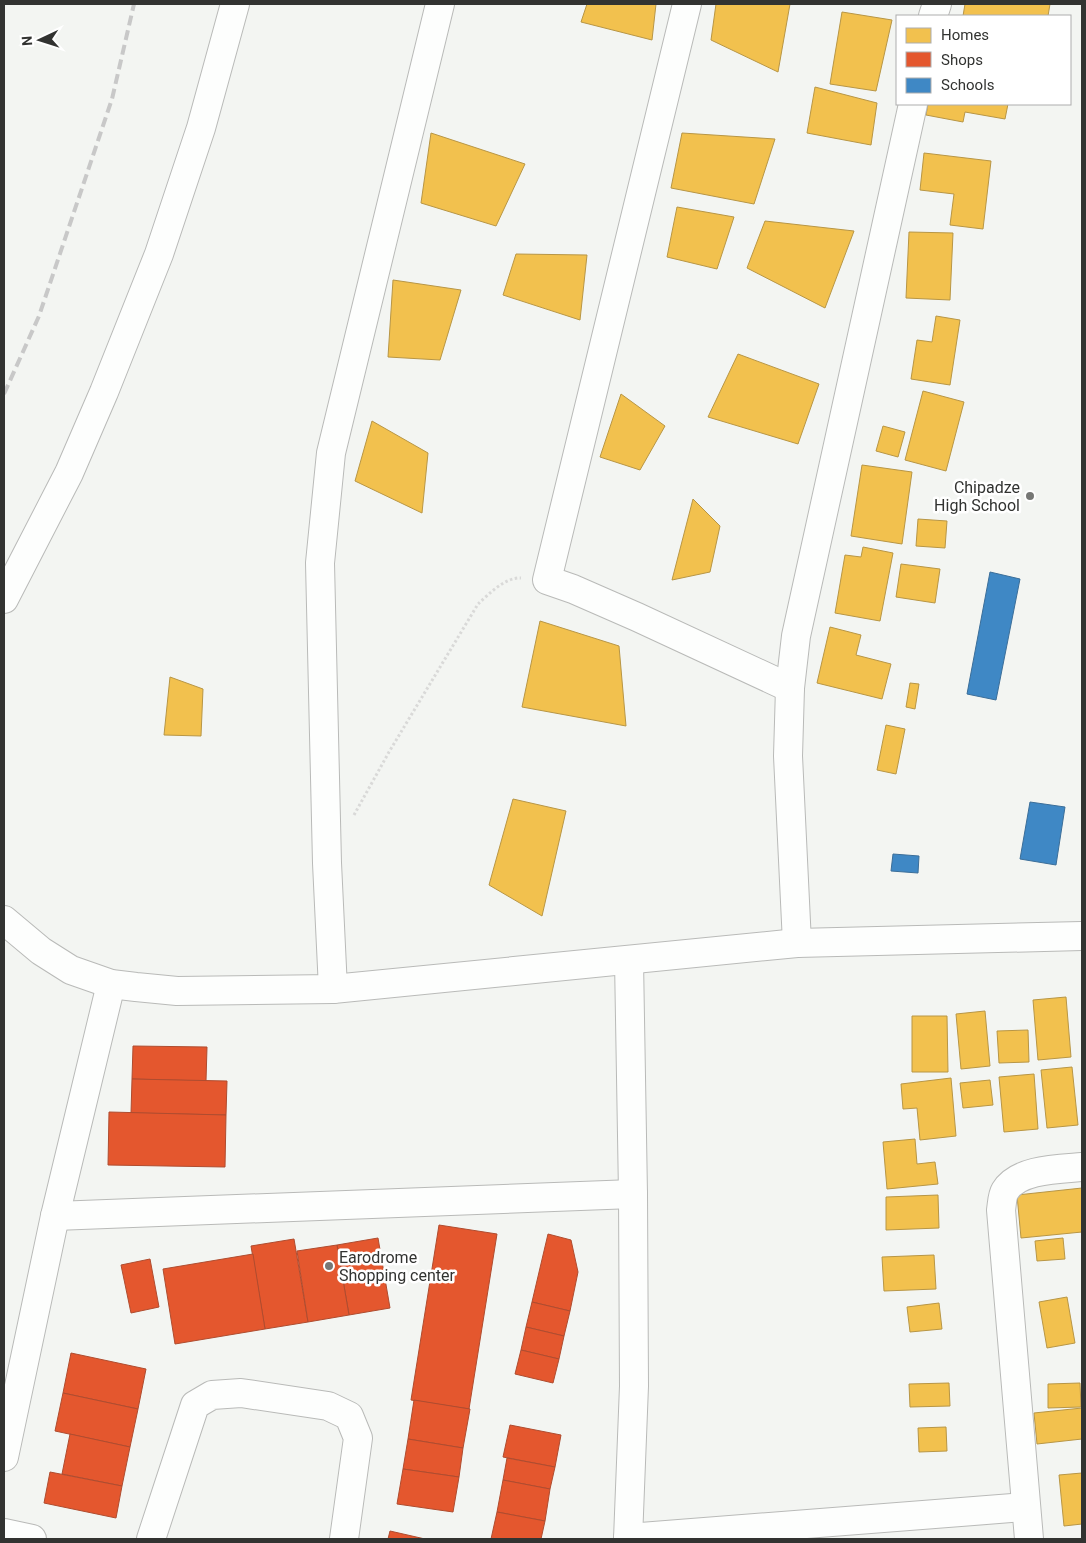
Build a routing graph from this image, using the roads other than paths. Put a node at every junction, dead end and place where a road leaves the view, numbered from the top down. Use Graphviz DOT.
graph roads {
  1 [pos="235,4"];
  2 [pos="440,4"];
  3 [pos="686,4"];
  4 [pos="913,105"];
  5 [pos="4,598"];
  6 [pos="790,688"];
  7 [pos="4,920"];
  8 [pos="1082,936"];
  9 [pos="797,943"];
  10 [pos="629,960"];
  11 [pos="111,984"];
  12 [pos="333,989"];
  13 [pos="1082,1167"];
  14 [pos="633,1194"];
  15 [pos="55,1216"];
  16 [pos="4,1457"];
  17 [pos="1025,1507"];
  18 [pos="819,1531"];
  19 [pos="4,1533"];
  20 [pos="32,1539"];
  21 [pos="151,1539"];
  22 [pos="344,1539"];
  23 [pos="628,1539"];
  24 [pos="1029,1539"];
  1 -- 5 [label="street"];
  2 -- 12 [label="street"];
  3 -- 6 [label="street"];
  4 -- 6 [label="street"];
  6 -- 9 [label="street"];
  7 -- 11 [label="street"];
  8 -- 9 [label="street"];
  9 -- 10 [label="street"];
  10 -- 12 [label="street"];
  10 -- 14 [label="street"];
  11 -- 12 [label="street"];
  11 -- 15 [label="street"];
  13 -- 17 [label="street"];
  14 -- 15 [label="street"];
  14 -- 23 [label="street"];
  15 -- 16 [label="street"];
  17 -- 18 [label="street"];
  17 -- 24 [label="street"];
  18 -- 23 [label="street"];
  19 -- 20 [label="street"];
  21 -- 22 [label="street"];
}
